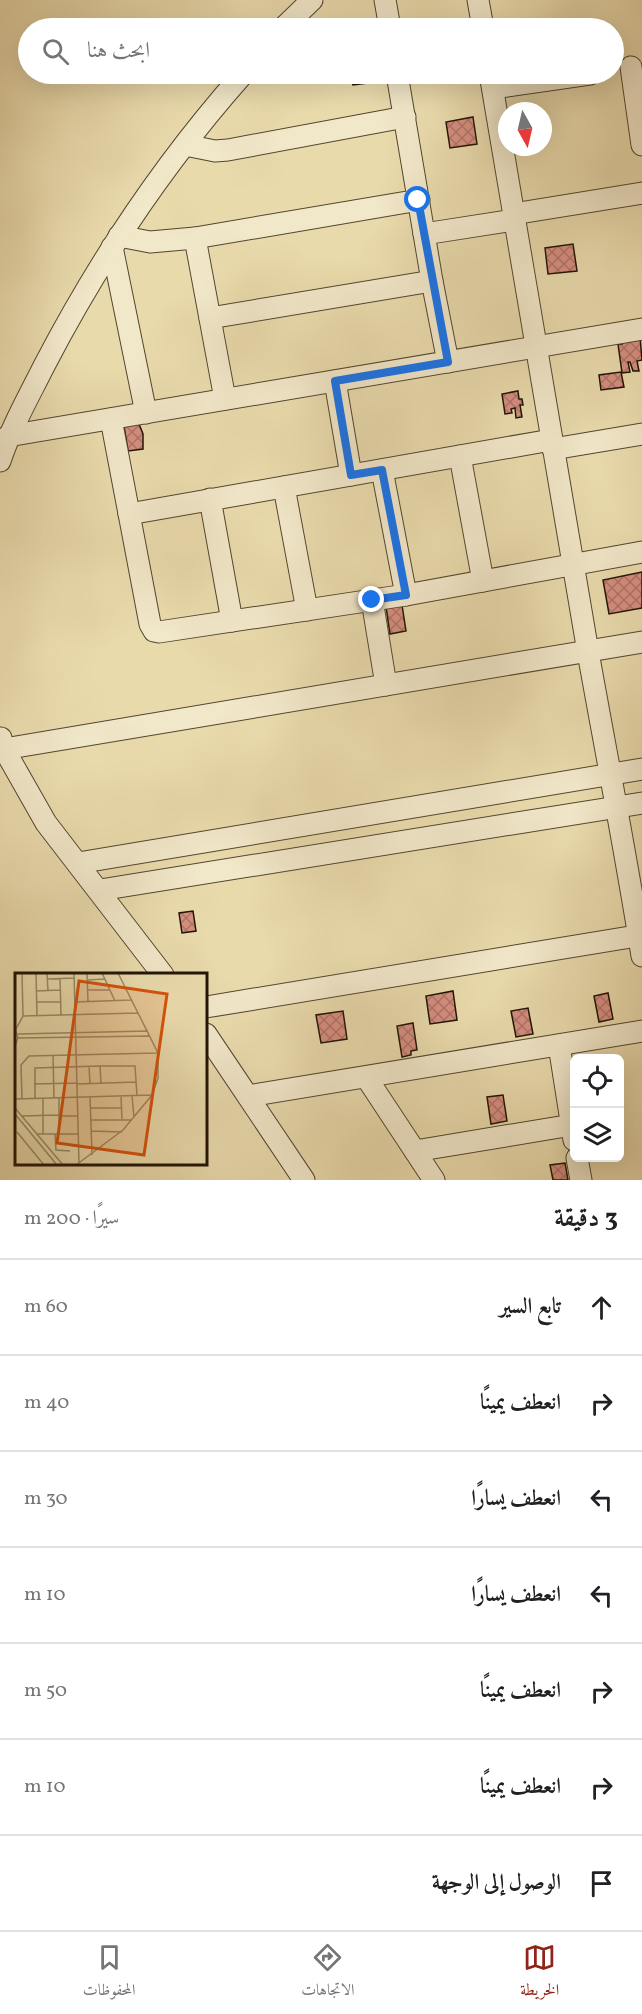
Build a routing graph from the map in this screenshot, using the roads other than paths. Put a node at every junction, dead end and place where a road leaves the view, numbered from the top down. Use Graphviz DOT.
graph roads {
  1 [pos="312,0"];
  2 [pos="385,0"];
  3 [pos="478,0"];
  4 [pos="294,18"];
  5 [pos="388,18"];
  6 [pos="481,18"];
  7 [pos="629,68"];
  8 [pos="235,84"];
  9 [pos="400,84"];
  10 [pos="492,84"];
  11 [pos="405,117"];
  12 [pos="185,145"];
  13 [pos="642,145"];
  14 [pos="642,193"];
  15 [pos="418,200"];
  16 [pos="514,217"];
  17 [pos="424,234"];
  18 [pos="195,238"];
  19 [pos="116,241"];
  20 [pos="432,280"];
  21 [pos="210,318"];
  22 [pos="642,328"];
  23 [pos="535,347"];
  24 [pos="448,362"];
  25 [pos="335,381"];
  26 [pos="225,399"];
  27 [pos="146,413"];
  28 [pos="111,419"];
  29 [pos="642,434"];
  30 [pos="8,436"];
  31 [pos="552,444"];
  32 [pos="460,456"];
  33 [pos="0,461"];
  34 [pos="382,470"];
  35 [pos="351,475"];
  36 [pos="284,487"];
  37 [pos="210,499"];
  38 [pos="129,514"];
  39 [pos="642,552"];
  40 [pos="573,564"];
  41 [pos="483,581"];
  42 [pos="406,595"];
  43 [pos="372,600"];
  44 [pos="307,610"];
  45 [pos="232,621"];
  46 [pos="642,642"];
  47 [pos="588,651"];
  48 [pos="386,685"];
  49 [pos="2,742"];
  50 [pos="642,769"];
  51 [pos="610,774"];
  52 [pos="642,803"];
  53 [pos="618,807"];
  54 [pos="78,863"];
  55 [pos="100,890"];
  56 [pos="641,942"];
  57 [pos="162,973"];
  58 [pos="207,1007"];
  59 [pos="642,1031"];
  60 [pos="207,1035"];
  61 [pos="559,1045"];
  62 [pos="366,1077"];
  63 [pos="248,1096"];
  64 [pos="570,1114"];
  65 [pos="570,1133"];
  66 [pos="415,1151"];
  67 [pos="579,1162"];
  68 [pos="304,1180"];
  69 [pos="434,1180"];
  70 [pos="581,1180"];
  1 -- 4 [label="street"];
  2 -- 5 [label="street"];
  3 -- 6 [label="street"];
  7 -- 13 [label="street"];
  8 -- 12 [label="street"];
  9 -- 11 [label="street"];
  10 -- 16 [label="street"];
  11 -- 12 [label="street"];
  11 -- 15 [label="street"];
  12 -- 19 [label="street"];
  14 -- 16 [label="street"];
  15 -- 17 [label="street"];
  15 -- 18 [label="street"];
  16 -- 17 [label="street"];
  16 -- 23 [label="street"];
  17 -- 20 [label="street"];
  18 -- 19 [label="street"];
  18 -- 21 [label="street"];
  19 -- 27 [label="street"];
  19 -- 30 [label="street"];
  20 -- 21 [label="street"];
  20 -- 24 [label="street"];
  21 -- 26 [label="street"];
  22 -- 23 [label="street"];
  23 -- 24 [label="street"];
  23 -- 31 [label="street"];
  24 -- 25 [label="street"];
  25 -- 26 [label="street"];
  25 -- 35 [label="street"];
  26 -- 27 [label="street"];
  27 -- 28 [label="street"];
  28 -- 30 [label="street"];
  28 -- 38 [label="street"];
  29 -- 31 [label="street"];
  30 -- 33 [label="street"];
  31 -- 32 [label="street"];
  31 -- 40 [label="street"];
  32 -- 34 [label="street"];
  32 -- 41 [label="street"];
  34 -- 35 [label="street"];
  34 -- 42 [label="street"];
  35 -- 36 [label="street"];
  36 -- 37 [label="street"];
  36 -- 44 [label="street"];
  37 -- 38 [label="street"];
  37 -- 45 [label="street"];
  38 -- 45 [label="street"];
  39 -- 40 [label="street"];
  40 -- 41 [label="street"];
  40 -- 47 [label="street"];
  41 -- 42 [label="street"];
  42 -- 43 [label="street"];
  43 -- 44 [label="street"];
  43 -- 48 [label="street"];
  44 -- 45 [label="street"];
  46 -- 47 [label="street"];
  47 -- 48 [label="street"];
  47 -- 51 [label="street"];
  48 -- 49 [label="street"];
  49 -- 54 [label="street"];
  50 -- 51 [label="street"];
  51 -- 53 [label="street"];
  51 -- 54 [label="street"];
  52 -- 53 [label="street"];
  53 -- 55 [label="street"];
  53 -- 56 [label="street"];
  54 -- 55 [label="street"];
  55 -- 57 [label="street"];
  56 -- 58 [label="street"];
  59 -- 61 [label="street"];
  60 -- 63 [label="street"];
  61 -- 62 [label="street"];
  61 -- 64 [label="street"];
  62 -- 63 [label="street"];
  62 -- 66 [label="street"];
  63 -- 68 [label="street"];
  65 -- 66 [label="street"];
  66 -- 69 [label="street"];
  67 -- 70 [label="street"];
}
